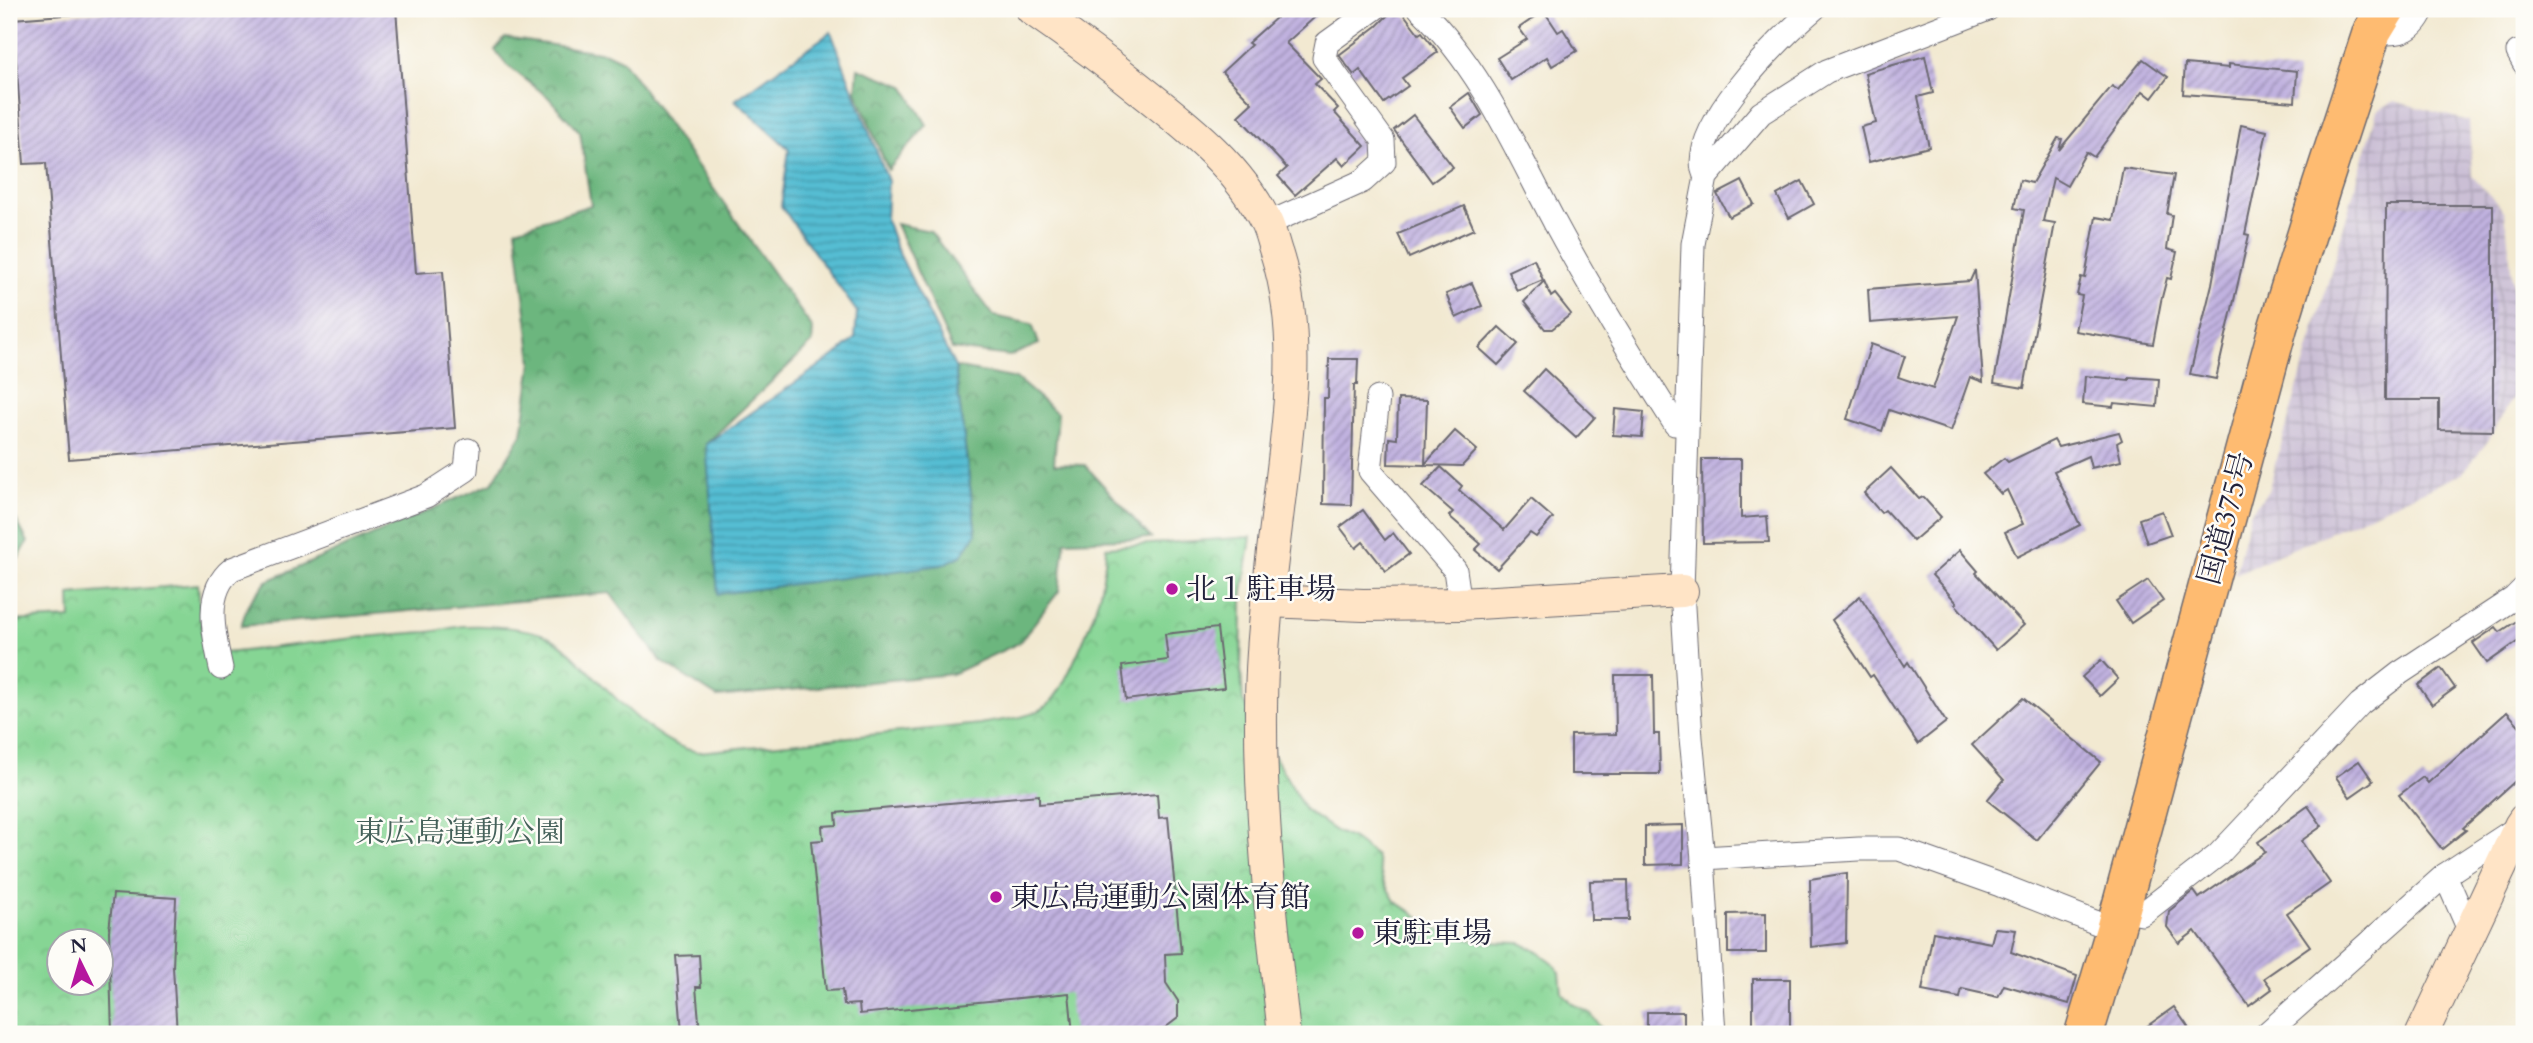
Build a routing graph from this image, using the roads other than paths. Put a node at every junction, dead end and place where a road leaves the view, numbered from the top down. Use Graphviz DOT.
graph roads {
  1 [pos="1032,9"];
  2 [pos="1374,9"];
  3 [pos="1420,9"];
  4 [pos="1814,9"];
  5 [pos="1988,9"];
  6 [pos="2423,9"];
  7 [pos="2379,20"];
  8 [pos="1706,177"];
  9 [pos="1267,224"];
  10 [pos="1378,398"];
  11 [pos="1687,424"];
  12 [pos="468,450"];
  13 [pos="2524,588"];
  14 [pos="1682,591"];
  15 [pos="1267,601"];
  16 [pos="1460,604"];
  17 [pos="221,668"];
  18 [pos="2522,823"];
  19 [pos="1703,858"];
  20 [pos="2445,875"];
  21 [pos="2117,920"];
  22 [pos="2470,932"];
  23 [pos="1284,1034"];
  24 [pos="1714,1034"];
  25 [pos="2084,1034"];
  26 [pos="2266,1034"];
  27 [pos="2421,1034"];
  1 -- 9 [label="street"];
  2 -- 9 [label="street"];
  3 -- 11 [label="street"];
  4 -- 8 [label="street"];
  5 -- 8 [label="street"];
  6 -- 7 [label="street"];
  7 -- 21 [label="highway, 国道375号"];
  8 -- 11 [label="street"];
  9 -- 15 [label="street"];
  10 -- 16 [label="street"];
  11 -- 14 [label="street"];
  12 -- 17 [label="street"];
  13 -- 21 [label="street"];
  14 -- 16 [label="street"];
  14 -- 19 [label="street"];
  15 -- 16 [label="street"];
  15 -- 23 [label="street"];
  18 -- 20 [label="street"];
  18 -- 22 [label="street"];
  19 -- 21 [label="street"];
  19 -- 24 [label="street"];
  20 -- 22 [label="street"];
  20 -- 26 [label="street"];
  21 -- 25 [label="highway, 国道375号"];
  22 -- 27 [label="street"];
}
